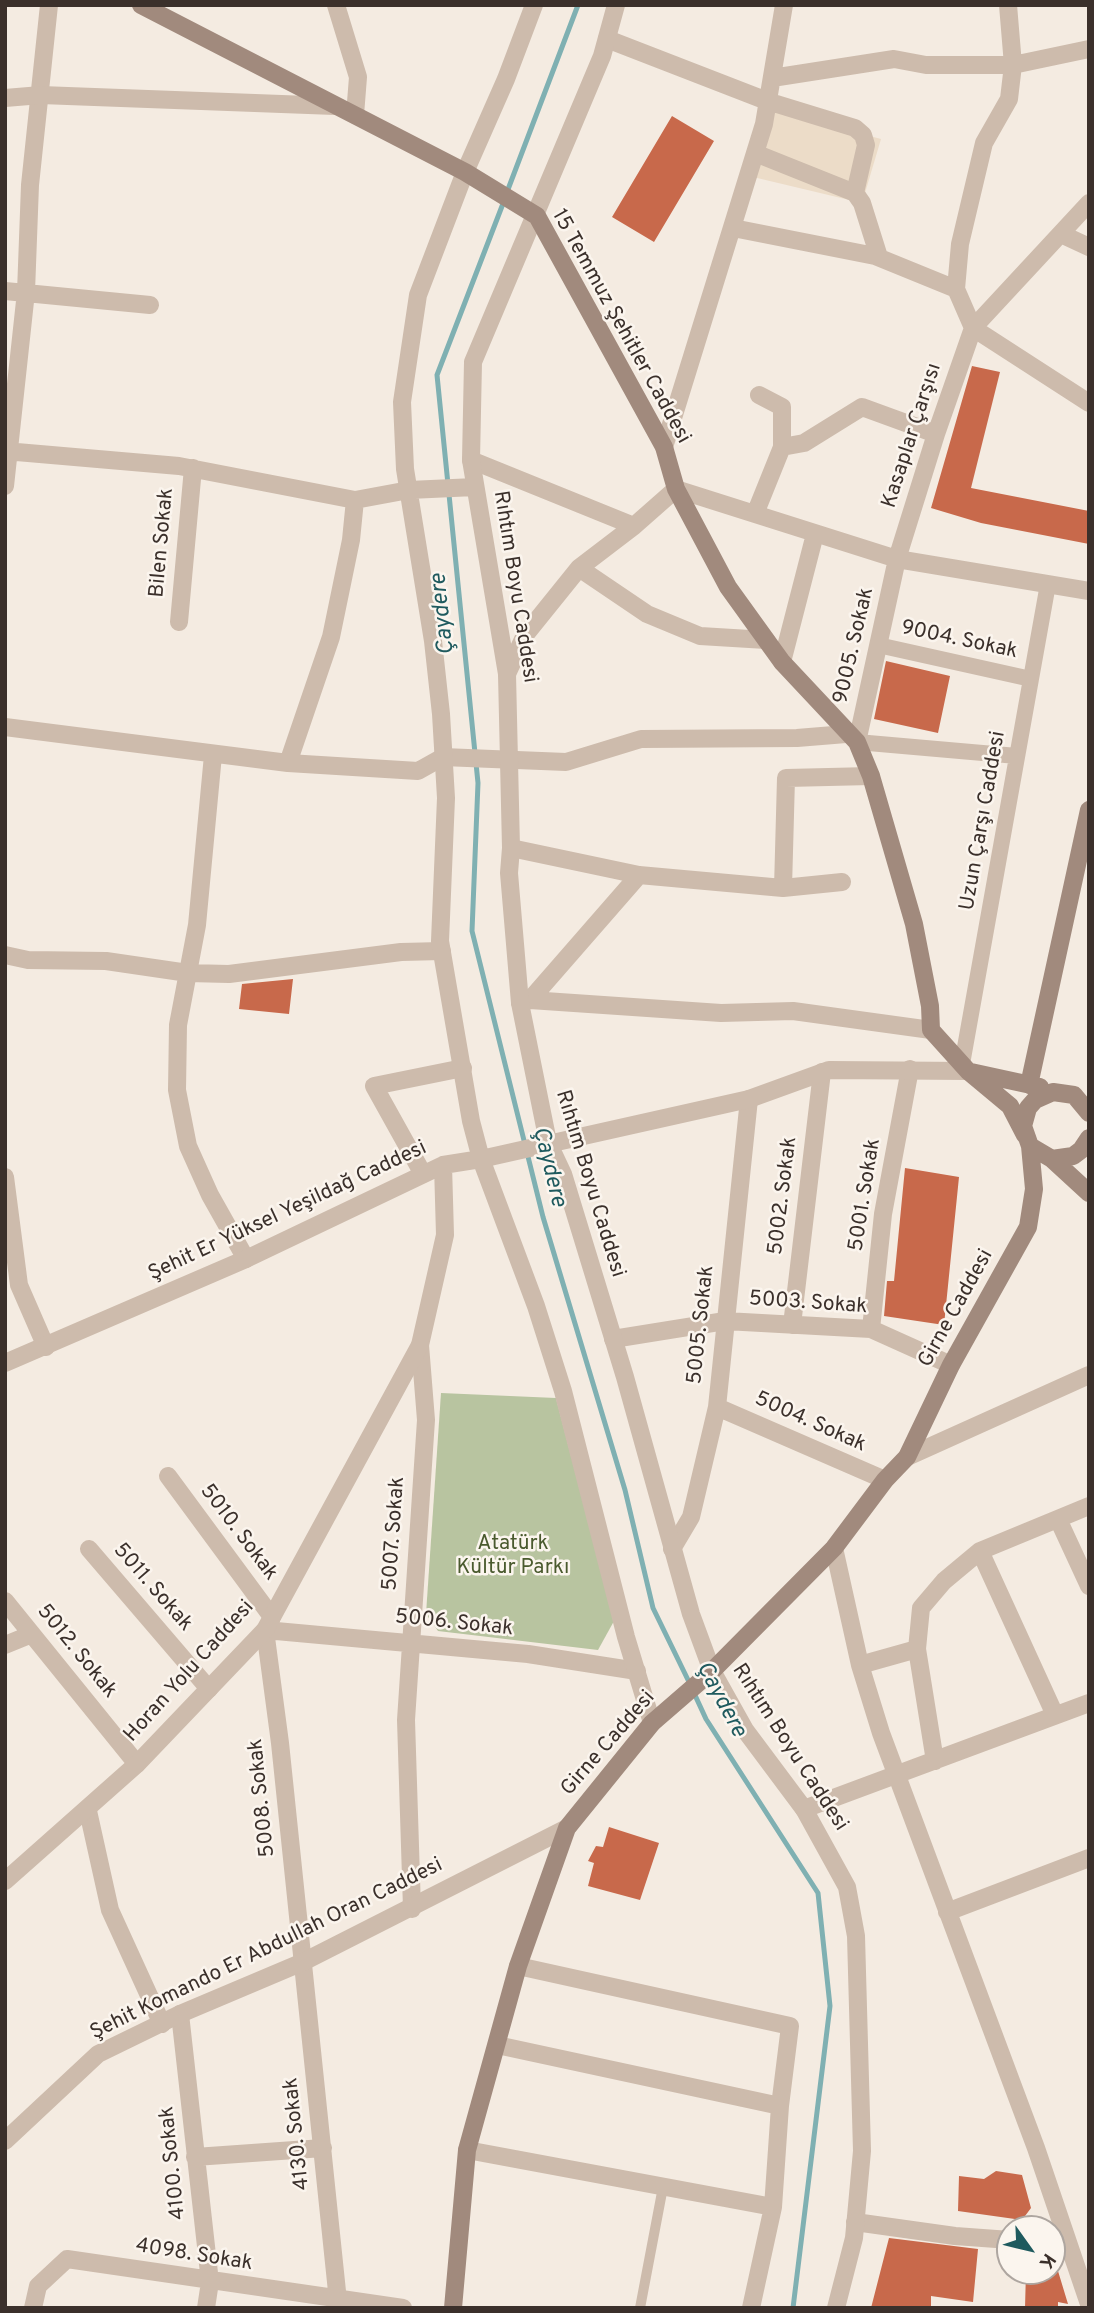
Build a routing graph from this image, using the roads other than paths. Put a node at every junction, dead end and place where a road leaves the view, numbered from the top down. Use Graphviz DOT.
graph roads {
  1 [pos="49,5"];
  2 [pos="141,5"];
  3 [pos="336,5"];
  4 [pos="534,5"];
  5 [pos="616,5"];
  6 [pos="784,5"];
  7 [pos="1008,5"];
  8 [pos="607,40"];
  9 [pos="1089,49"];
  10 [pos="1013,65"];
  11 [pos="772,78"];
  12 [pos="41,95"];
  13 [pos="5,97"];
  14 [pos="767,101"];
  15 [pos="335,106"];
  16 [pos="355,115"];
  17 [pos="755,153"];
  18 [pos="473,176"];
  19 [pos="855,193"];
  20 [pos="1089,203"];
  21 [pos="529,211"];
  22 [pos="733,228"];
  23 [pos="1061,234"];
  24 [pos="1089,247"];
  25 [pos="879,257"];
  26 [pos="957,289"];
  27 [pos="5,292"];
  28 [pos="26,292"];
  29 [pos="150,305"];
  30 [pos="974,328"];
  31 [pos="759,395"];
  32 [pos="1089,403"];
  33 [pos="936,434"];
  34 [pos="664,447"];
  35 [pos="782,447"];
  36 [pos="8,451"];
  37 [pos="471,460"];
  38 [pos="192,468"];
  39 [pos="5,486"];
  40 [pos="475,486"];
  41 [pos="676,489"];
  42 [pos="409,490"];
  43 [pos="355,500"];
  44 [pos="755,514"];
  45 [pos="634,527"];
  46 [pos="815,534"];
  47 [pos="897,559"];
  48 [pos="579,568"];
  49 [pos="1048,584"];
  50 [pos="1089,592"];
  51 [pos="179,622"];
  52 [pos="766,640"];
  53 [pos="878,645"];
  54 [pos="782,662"];
  55 [pos="507,674"];
  56 [pos="1031,679"];
  57 [pos="5,727"];
  58 [pos="851,738"];
  59 [pos="213,755"];
  60 [pos="1017,756"];
  61 [pos="443,757"];
  62 [pos="511,758"];
  63 [pos="288,764"];
  64 [pos="871,776"];
  65 [pos="1089,810"];
  66 [pos="512,848"];
  67 [pos="639,874"];
  68 [pos="842,882"];
  69 [pos="783,888"];
  70 [pos="442,951"];
  71 [pos="5,955"];
  72 [pos="188,973"];
  73 [pos="525,1002"];
  74 [pos="931,1030"];
  75 [pos="965,1068"];
  76 [pos="463,1069"];
  77 [pos="910,1069"];
  78 [pos="822,1072"];
  79 [pos="1029,1085"];
  80 [pos="1075,1093"];
  81 [pos="749,1099"];
  82 [pos="1089,1113"];
  83 [pos="1027,1141"];
  84 [pos="1088,1141"];
  85 [pos="548,1142"];
  86 [pos="481,1159"];
  87 [pos="1052,1159"];
  88 [pos="443,1165"];
  89 [pos="423,1174"];
  90 [pos="5,1177"];
  91 [pos="1089,1193"];
  92 [pos="246,1259"];
  93 [pos="725,1321"];
  94 [pos="792,1325"];
  95 [pos="871,1329"];
  96 [pos="613,1339"];
  97 [pos="420,1345"];
  98 [pos="46,1347"];
  99 [pos="5,1363"];
  100 [pos="951,1366"];
  101 [pos="1089,1375"];
  102 [pos="717,1407"];
  103 [pos="907,1457"];
  104 [pos="168,1476"];
  105 [pos="885,1480"];
  106 [pos="1089,1506"];
  107 [pos="1058,1518"];
  108 [pos="834,1548"];
  109 [pos="89,1549"];
  110 [pos="672,1549"];
  111 [pos="980,1551"];
  112 [pos="1089,1586"];
  113 [pos="5,1601"];
  114 [pos="269,1623"];
  115 [pos="32,1634"];
  116 [pos="410,1642"];
  117 [pos="5,1645"];
  118 [pos="917,1649"];
  119 [pos="860,1665"];
  120 [pos="637,1671"];
  121 [pos="712,1671"];
  122 [pos="209,1689"];
  123 [pos="1089,1703"];
  124 [pos="1055,1715"];
  125 [pos="658,1717"];
  126 [pos="935,1761"];
  127 [pos="137,1764"];
  128 [pos="895,1775"];
  129 [pos="804,1809"];
  130 [pos="88,1811"];
  131 [pos="567,1828"];
  132 [pos="1088,1862"];
  133 [pos="5,1881"];
  134 [pos="412,1909"];
  135 [pos="947,1912"];
  136 [pos="303,1962"];
  137 [pos="518,1966"];
  138 [pos="180,2014"];
  139 [pos="162,2024"];
  140 [pos="497,2045"];
  141 [pos="780,2106"];
  142 [pos="5,2141"];
  143 [pos="323,2148"];
  144 [pos="467,2150"];
  145 [pos="195,2157"];
  146 [pos="663,2186"];
  147 [pos="773,2207"];
  148 [pos="1050,2215"];
  149 [pos="855,2222"];
  150 [pos="996,2239"];
  151 [pos="1066,2256"];
  152 [pos="210,2282"];
  153 [pos="338,2301"];
  154 [pos="1089,2304"];
  155 [pos="374,2307"];
  156 [pos="33,2308"];
  157 [pos="206,2308"];
  158 [pos="403,2308"];
  159 [pos="453,2308"];
  160 [pos="640,2308"];
  161 [pos="751,2308"];
  162 [pos="836,2308"];
  1 -- 12 [label="street"];
  2 -- 15 [label="main road, 15 Temmuz Şehitler Caddesi"];
  3 -- 16 [label="street"];
  4 -- 18 [label="street"];
  5 -- 8 [label="street, Rıhtım Boyu Caddesi"];
  6 -- 11 [label="street"];
  7 -- 10 [label="street"];
  8 -- 14 [label="street"];
  8 -- 21 [label="street, Rıhtım Boyu Caddesi"];
  9 -- 10 [label="street"];
  10 -- 11 [label="street"];
  10 -- 26 [label="street"];
  11 -- 14 [label="street"];
  12 -- 13 [label="street"];
  12 -- 15 [label="street"];
  12 -- 28 [label="street"];
  14 -- 17 [label="street"];
  14 -- 19 [label="street"];
  15 -- 16 [label="main road, 15 Temmuz Şehitler Caddesi"];
  16 -- 18 [label="main road, 15 Temmuz Şehitler Caddesi"];
  17 -- 19 [label="street"];
  17 -- 22 [label="street"];
  18 -- 21 [label="main road, 15 Temmuz Şehitler Caddesi"];
  18 -- 42 [label="street"];
  19 -- 25 [label="street"];
  20 -- 23 [label="street"];
  21 -- 34 [label="main road, 15 Temmuz Şehitler Caddesi"];
  21 -- 37 [label="street, Rıhtım Boyu Caddesi"];
  22 -- 25 [label="street"];
  22 -- 34 [label="street"];
  23 -- 24 [label="street"];
  23 -- 30 [label="street"];
  25 -- 26 [label="street"];
  26 -- 30 [label="street"];
  27 -- 28 [label="street"];
  28 -- 29 [label="street"];
  28 -- 36 [label="street"];
  30 -- 32 [label="street"];
  30 -- 33 [label="street, Kasaplar Çarşısı"];
  31 -- 35 [label="street"];
  33 -- 35 [label="street"];
  33 -- 47 [label="street, Kasaplar Çarşısı"];
  34 -- 41 [label="main road, 15 Temmuz Şehitler Caddesi"];
  35 -- 44 [label="street"];
  36 -- 38 [label="street"];
  36 -- 39 [label="street"];
  37 -- 40 [label="street, Rıhtım Boyu Caddesi"];
  37 -- 45 [label="street"];
  38 -- 43 [label="street"];
  38 -- 51 [label="street, Bilen Sokak"];
  40 -- 42 [label="street"];
  40 -- 55 [label="street, Rıhtım Boyu Caddesi"];
  41 -- 44 [label="street"];
  41 -- 45 [label="street"];
  41 -- 52 [label="main road, 15 Temmuz Şehitler Caddesi"];
  42 -- 43 [label="street"];
  42 -- 61 [label="street"];
  43 -- 63 [label="street"];
  44 -- 46 [label="street"];
  45 -- 48 [label="street"];
  46 -- 47 [label="street"];
  46 -- 54 [label="street"];
  47 -- 49 [label="street"];
  47 -- 53 [label="street, 9005. Sokak"];
  48 -- 52 [label="street"];
  48 -- 55 [label="street"];
  49 -- 50 [label="street"];
  49 -- 56 [label="street, Uzun Çarşı Caddesi"];
  52 -- 54 [label="main road, 15 Temmuz Şehitler Caddesi"];
  53 -- 56 [label="street, 9004. Sokak"];
  53 -- 58 [label="street, 9005. Sokak"];
  54 -- 58 [label="main road, 15 Temmuz Şehitler Caddesi"];
  55 -- 62 [label="street, Rıhtım Boyu Caddesi"];
  56 -- 60 [label="street, Uzun Çarşı Caddesi"];
  57 -- 59 [label="street"];
  58 -- 60 [label="street"];
  58 -- 62 [label="street"];
  58 -- 64 [label="main road, 15 Temmuz Şehitler Caddesi"];
  59 -- 63 [label="street"];
  59 -- 72 [label="street"];
  60 -- 75 [label="street, Uzun Çarşı Caddesi"];
  61 -- 62 [label="street"];
  61 -- 63 [label="street"];
  61 -- 70 [label="street"];
  62 -- 66 [label="street, Rıhtım Boyu Caddesi"];
  64 -- 69 [label="street"];
  64 -- 74 [label="main road, 15 Temmuz Şehitler Caddesi"];
  65 -- 79 [label="main road"];
  66 -- 67 [label="street"];
  66 -- 73 [label="street, Rıhtım Boyu Caddesi"];
  67 -- 69 [label="street"];
  67 -- 73 [label="street"];
  68 -- 69 [label="street"];
  70 -- 72 [label="street"];
  70 -- 76 [label="street"];
  71 -- 72 [label="street"];
  72 -- 92 [label="street"];
  73 -- 74 [label="street"];
  73 -- 85 [label="street, Rıhtım Boyu Caddesi"];
  74 -- 75 [label="main road"];
  75 -- 77 [label="street, Şehit Er Yüksel Yeşildağ Caddesi"];
  75 -- 79 [label="main road"];
  75 -- 83 [label="main road"];
  76 -- 86 [label="street"];
  76 -- 89 [label="street"];
  77 -- 78 [label="street, Şehit Er Yüksel Yeşildağ Caddesi"];
  77 -- 95 [label="street, 5001. Sokak"];
  78 -- 81 [label="street, Şehit Er Yüksel Yeşildağ Caddesi"];
  78 -- 94 [label="street, 5002. Sokak"];
  79 -- 80 [label="main road"];
  80 -- 82 [label="main road"];
  80 -- 83 [label="main road"];
  81 -- 85 [label="street, Şehit Er Yüksel Yeşildağ Caddesi"];
  81 -- 93 [label="street, 5005. Sokak"];
  83 -- 87 [label="main road"];
  83 -- 100 [label="main road, Girne Caddesi"];
  84 -- 87 [label="main road"];
  85 -- 86 [label="street, Şehit Er Yüksel Yeşildağ Caddesi"];
  85 -- 96 [label="street, Rıhtım Boyu Caddesi"];
  86 -- 88 [label="street, Şehit Er Yüksel Yeşildağ Caddesi"];
  86 -- 120 [label="street"];
  87 -- 91 [label="main road"];
  88 -- 89 [label="street, Şehit Er Yüksel Yeşildağ Caddesi"];
  88 -- 97 [label="street, 5007. Sokak"];
  89 -- 92 [label="street, Şehit Er Yüksel Yeşildağ Caddesi"];
  90 -- 98 [label="street"];
  92 -- 98 [label="street, Şehit Er Yüksel Yeşildağ Caddesi"];
  93 -- 94 [label="street, 5003. Sokak"];
  93 -- 96 [label="street, 5003. Sokak"];
  93 -- 102 [label="street, 5005. Sokak"];
  94 -- 95 [label="street, 5003. Sokak"];
  95 -- 100 [label="street, 5003. Sokak"];
  96 -- 110 [label="street, Rıhtım Boyu Caddesi"];
  97 -- 114 [label="street, Horan Yolu Caddesi"];
  97 -- 116 [label="street, 5007. Sokak"];
  98 -- 99 [label="street, Şehit Er Yüksel Yeşildağ Caddesi"];
  100 -- 103 [label="main road, Girne Caddesi"];
  101 -- 103 [label="street"];
  102 -- 105 [label="street, 5004. Sokak"];
  102 -- 110 [label="street, 5005. Sokak"];
  103 -- 105 [label="main road, Girne Caddesi"];
  104 -- 114 [label="street, 5010. Sokak"];
  105 -- 108 [label="main road, Girne Caddesi"];
  106 -- 107 [label="street"];
  107 -- 111 [label="street"];
  107 -- 112 [label="street"];
  108 -- 119 [label="street"];
  108 -- 121 [label="main road, Girne Caddesi"];
  109 -- 122 [label="street, 5011. Sokak"];
  110 -- 121 [label="street, Rıhtım Boyu Caddesi"];
  111 -- 118 [label="street"];
  111 -- 124 [label="street"];
  113 -- 115 [label="street, 5012. Sokak"];
  114 -- 116 [label="street, 5006. Sokak"];
  114 -- 122 [label="street, Horan Yolu Caddesi"];
  114 -- 136 [label="street, 5008. Sokak"];
  115 -- 117 [label="street"];
  115 -- 127 [label="street, 5012. Sokak"];
  116 -- 120 [label="street, 5006. Sokak"];
  116 -- 134 [label="street, 5007. Sokak"];
  118 -- 119 [label="street"];
  118 -- 126 [label="street"];
  119 -- 128 [label="street"];
  120 -- 125 [label="street"];
  121 -- 125 [label="main road, Girne Caddesi"];
  121 -- 129 [label="street, Rıhtım Boyu Caddesi"];
  122 -- 127 [label="street, Horan Yolu Caddesi"];
  123 -- 124 [label="street"];
  124 -- 126 [label="street"];
  125 -- 131 [label="main road, Girne Caddesi"];
  126 -- 128 [label="street"];
  127 -- 130 [label="street, Horan Yolu Caddesi"];
  128 -- 129 [label="street"];
  128 -- 135 [label="street"];
  129 -- 149 [label="street, Rıhtım Boyu Caddesi"];
  130 -- 133 [label="street, Horan Yolu Caddesi"];
  130 -- 139 [label="street"];
  131 -- 134 [label="street, Şehit Komando Er Abdullah Oran Caddesi"];
  131 -- 137 [label="main road, Girne Caddesi"];
  132 -- 135 [label="street"];
  134 -- 136 [label="street, Şehit Komando Er Abdullah Oran Caddesi"];
  135 -- 148 [label="street"];
  136 -- 138 [label="street, Şehit Komando Er Abdullah Oran Caddesi"];
  136 -- 143 [label="street, 4130. Sokak"];
  137 -- 140 [label="main road, Girne Caddesi"];
  137 -- 141 [label="street"];
  138 -- 139 [label="street, Şehit Komando Er Abdullah Oran Caddesi"];
  138 -- 145 [label="street, 4100. Sokak"];
  139 -- 142 [label="street, Şehit Komando Er Abdullah Oran Caddesi"];
  140 -- 141 [label="street"];
  140 -- 144 [label="main road, Girne Caddesi"];
  141 -- 147 [label="street"];
  143 -- 145 [label="street"];
  143 -- 153 [label="street, 4130. Sokak"];
  144 -- 146 [label="street"];
  144 -- 159 [label="main road, Girne Caddesi"];
  145 -- 152 [label="street, 4100. Sokak"];
  146 -- 147 [label="street"];
  146 -- 160 [label="lane"];
  147 -- 161 [label="street"];
  149 -- 150 [label="street"];
  149 -- 162 [label="street, Rıhtım Boyu Caddesi"];
  151 -- 154 [label="street"];
  152 -- 153 [label="street, 4098. Sokak"];
  152 -- 156 [label="street, 4098. Sokak"];
  152 -- 157 [label="street, 4100. Sokak"];
  153 -- 155 [label="street, 4098. Sokak"];
  155 -- 158 [label="street, 4098. Sokak"];
}
